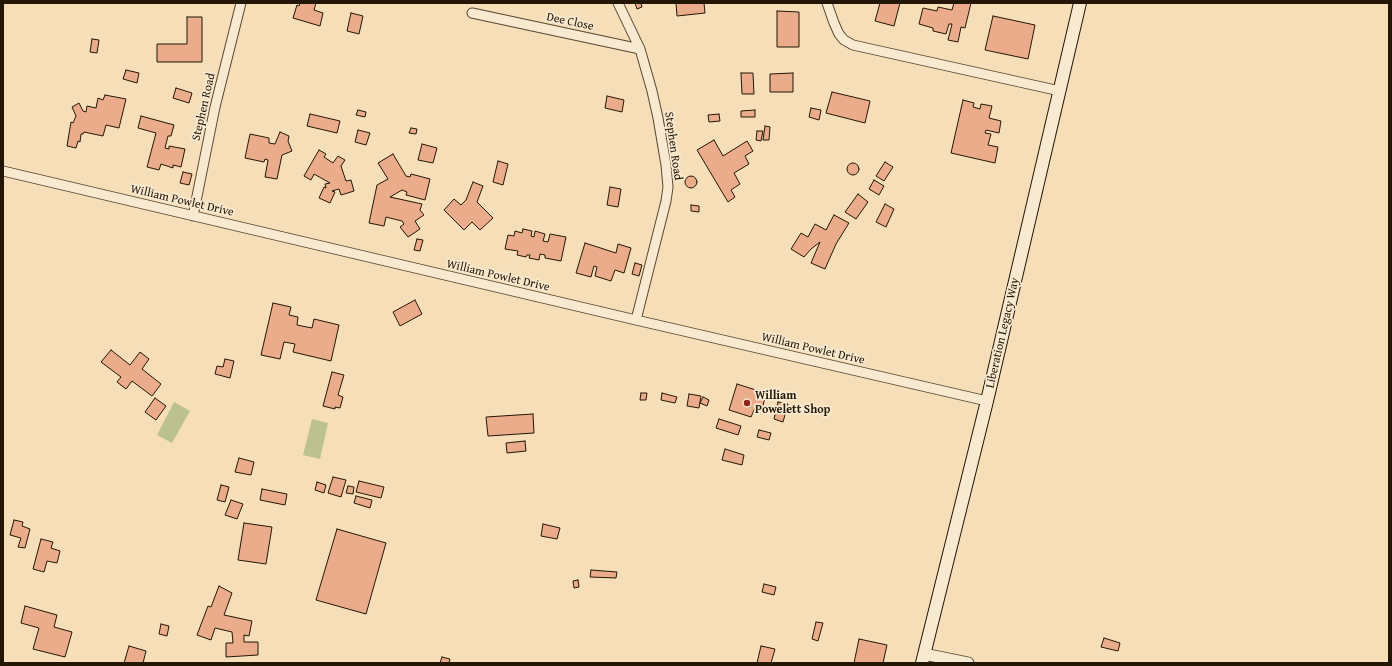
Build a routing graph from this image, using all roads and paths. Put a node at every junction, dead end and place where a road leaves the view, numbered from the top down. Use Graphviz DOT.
graph roads {
  1 [pos="241,3"];
  2 [pos="618,3"];
  3 [pos="827,3"];
  4 [pos="1080,3"];
  5 [pos="472,13"];
  6 [pos="640,49"];
  7 [pos="1060,91"];
  8 [pos="3,171"];
  9 [pos="193,216"];
  10 [pos="636,320"];
  11 [pos="987,401"];
  12 [pos="923,658"];
  13 [pos="968,663"];
  1 -- 9 [label="street, Stephen Road"];
  2 -- 6 [label="street, Stephen Road"];
  3 -- 7 [label="street"];
  4 -- 7 [label="main road, Liberation Legacy Way"];
  5 -- 6 [label="street, Dee Close"];
  6 -- 10 [label="street, Stephen Road"];
  7 -- 11 [label="main road, Liberation Legacy Way"];
  8 -- 9 [label="street, William Powlet Drive"];
  9 -- 10 [label="street, William Powlet Drive"];
  10 -- 11 [label="street, William Powlet Drive"];
  11 -- 12 [label="main road, Liberation Legacy Way"];
  12 -- 13 [label="street"];
}
